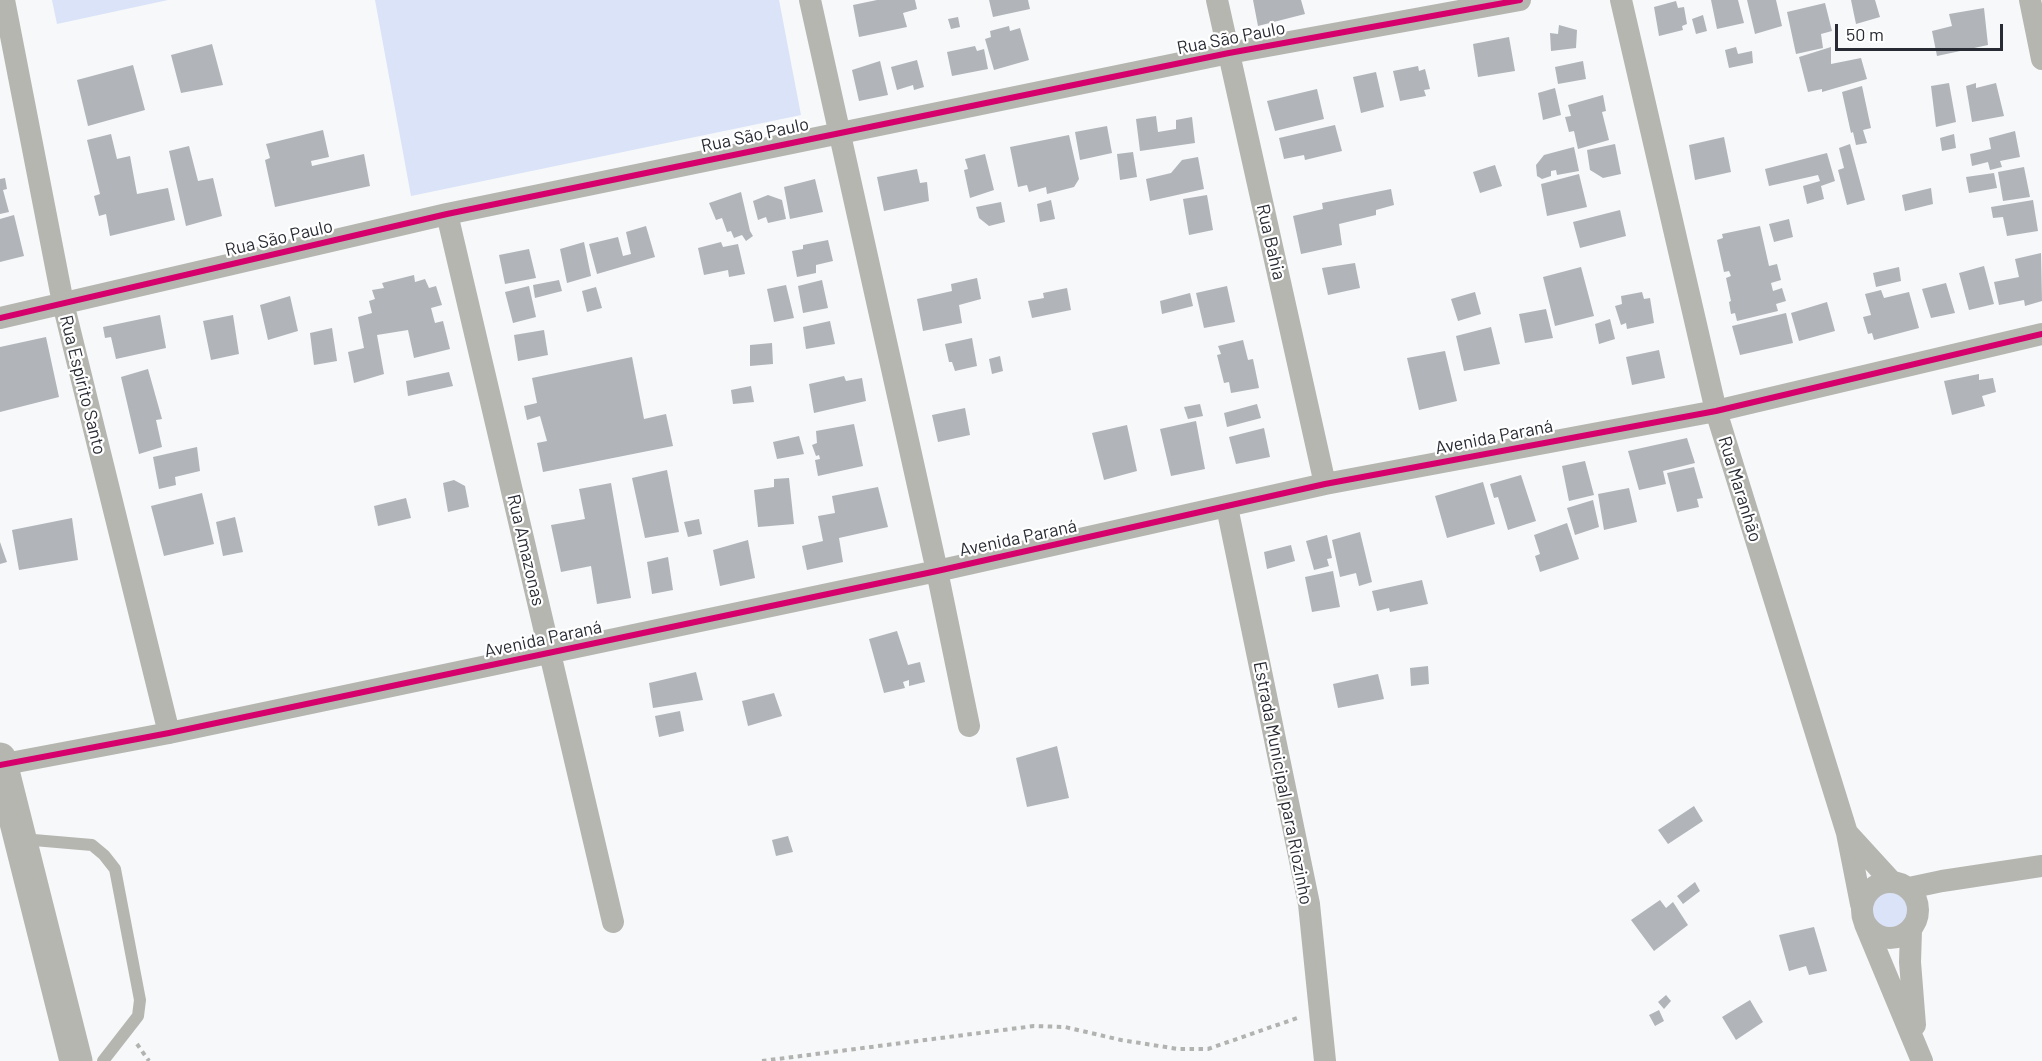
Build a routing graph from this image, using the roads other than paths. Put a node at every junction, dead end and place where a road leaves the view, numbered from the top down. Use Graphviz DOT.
graph roads {
  1 [pos="4,0"];
  2 [pos="810,0"];
  3 [pos="1217,0"];
  4 [pos="1520,0"];
  5 [pos="1621,0"];
  6 [pos="2030,0"];
  7 [pos="1229,53"];
  8 [pos="2042,59"];
  9 [pos="839,133"];
  10 [pos="447,214"];
  11 [pos="63,303"];
  12 [pos="0,318"];
  13 [pos="2042,334"];
  14 [pos="1716,411"];
  15 [pos="1325,484"];
  16 [pos="1227,507"];
  17 [pos="937,571"];
  18 [pos="550,653"];
  19 [pos="969,726"];
  20 [pos="169,733"];
  21 [pos="0,763"];
  22 [pos="1847,833"];
  23 [pos="20,839"];
  24 [pos="2042,867"];
  25 [pos="1960,878"];
  26 [pos="1900,885"];
  27 [pos="1863,913"];
  28 [pos="613,922"];
  29 [pos="1915,922"];
  30 [pos="1920,1055"];
  31 [pos="76,1061"];
  32 [pos="103,1061"];
  33 [pos="1325,1061"];
  1 -- 11 [label="street, Rua Espírito Santo"];
  2 -- 9 [label="street"];
  3 -- 7 [label="street, Rua Bahia"];
  4 -- 7 [label="street, Rua São Paulo"];
  5 -- 14 [label="street, Rua Maranhão"];
  6 -- 8 [label="street"];
  7 -- 9 [label="street, Rua São Paulo"];
  7 -- 15 [label="street, Rua Bahia"];
  9 -- 10 [label="street, Rua São Paulo"];
  9 -- 17 [label="street"];
  10 -- 11 [label="street, Rua São Paulo"];
  10 -- 18 [label="street, Rua Amazonas"];
  11 -- 12 [label="street, Rua São Paulo"];
  11 -- 20 [label="street, Rua Espírito Santo"];
  13 -- 14 [label="street, Avenida Paraná"];
  14 -- 15 [label="street, Avenida Paraná"];
  14 -- 22 [label="street, Rua Maranhão"];
  15 -- 16 [label="street, Avenida Paraná"];
  16 -- 17 [label="street, Avenida Paraná"];
  16 -- 33 [label="street, Estrada Municipal para Riozinho"];
  17 -- 18 [label="street, Avenida Paraná"];
  17 -- 19 [label="street"];
  18 -- 20 [label="street, Avenida Paraná"];
  18 -- 28 [label="street, Rua Amazonas"];
  20 -- 21 [label="street, Avenida Paraná"];
  21 -- 23 [label="highway"];
  22 -- 26 [label="street, Rua Maranhão"];
  22 -- 27 [label="street, Rua Maranhão"];
  23 -- 31 [label="highway"];
  23 -- 32 [label="lane"];
  24 -- 25 [label="street"];
  25 -- 26 [label="street"];
  25 -- 29 [label="street"];
  26 -- 27 [label="street"];
  26 -- 29 [label="street"];
  27 -- 29 [label="street"];
  27 -- 30 [label="street, Rua Maranhão"];
  29 -- 30 [label="street"];
}
